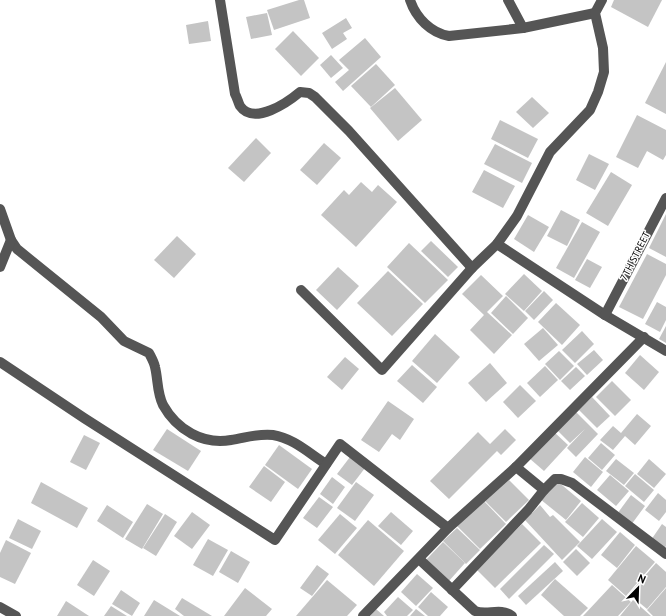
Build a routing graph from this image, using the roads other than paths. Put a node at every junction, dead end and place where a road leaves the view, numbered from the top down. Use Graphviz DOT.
graph roads {
  1 [pos="220,0"];
  2 [pos="410,0"];
  3 [pos="508,0"];
  4 [pos="602,0"];
  5 [pos="595,13"];
  6 [pos="523,28"];
  7 [pos="666,198"];
  8 [pos="0,210"];
  9 [pos="11,240"];
  10 [pos="497,244"];
  11 [pos="0,266"];
  12 [pos="472,268"];
  13 [pos="301,290"];
  14 [pos="605,315"];
  15 [pos="644,337"];
  16 [pos="666,351"];
  17 [pos="0,362"];
  18 [pos="326,464"];
  19 [pos="516,467"];
  20 [pos="544,490"];
  21 [pos="448,528"];
  22 [pos="666,554"];
  23 [pos="419,559"];
  24 [pos="452,590"];
  25 [pos="0,607"];
  26 [pos="16,616"];
  27 [pos="363,616"];
  28 [pos="512,616"];
  1 -- 12 [label="street"];
  2 -- 6 [label="street"];
  3 -- 6 [label="street"];
  4 -- 5 [label="street"];
  5 -- 6 [label="street"];
  5 -- 10 [label="street"];
  7 -- 14 [label="street, 7TH STREET"];
  8 -- 9 [label="street"];
  9 -- 11 [label="street"];
  9 -- 18 [label="street"];
  10 -- 12 [label="street"];
  10 -- 14 [label="street"];
  12 -- 13 [label="street"];
  14 -- 15 [label="street"];
  15 -- 16 [label="street"];
  15 -- 19 [label="street"];
  17 -- 18 [label="street"];
  18 -- 21 [label="street"];
  19 -- 20 [label="street"];
  19 -- 21 [label="street"];
  20 -- 22 [label="street"];
  20 -- 24 [label="street"];
  21 -- 23 [label="street"];
  23 -- 24 [label="street"];
  23 -- 27 [label="street"];
  24 -- 28 [label="street"];
  25 -- 26 [label="street"];
}
